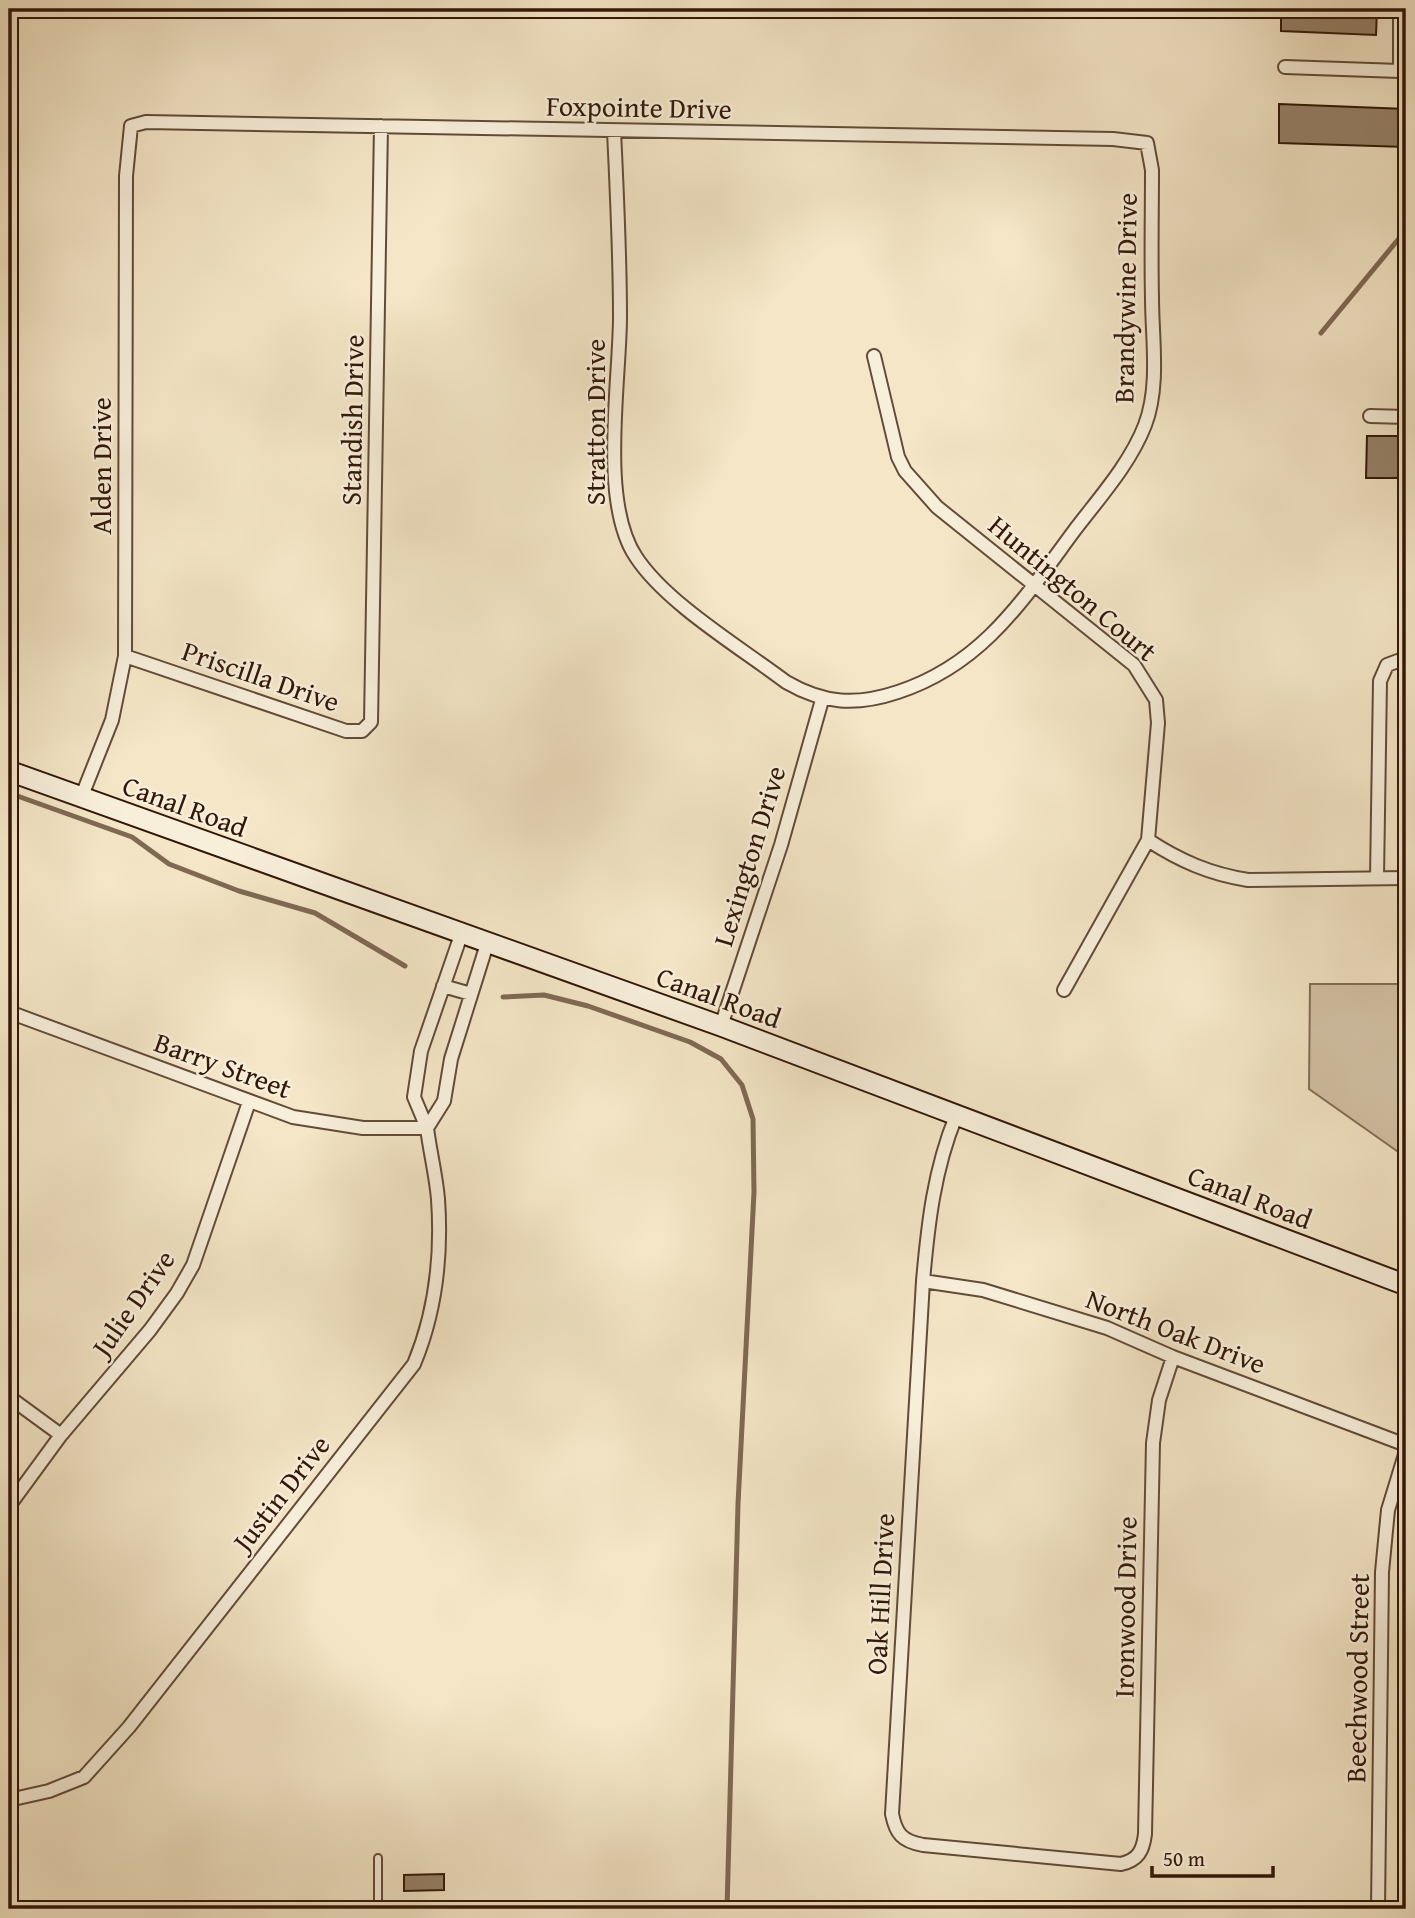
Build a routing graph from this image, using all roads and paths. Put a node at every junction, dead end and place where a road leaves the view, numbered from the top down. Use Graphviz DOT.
graph roads {
  1 [pos="1400,9"];
  2 [pos="1285,67"];
  3 [pos="131,126"];
  4 [pos="381,126"];
  5 [pos="614,131"];
  6 [pos="1147,144"];
  7 [pos="874,356"];
  8 [pos="1370,416"];
  9 [pos="1406,417"];
  10 [pos="1034,586"];
  11 [pos="125,656"];
  12 [pos="1406,658"];
  13 [pos="822,699"];
  14 [pos="373,714"];
  15 [pos="9,771"];
  16 [pos="81,798"];
  17 [pos="1148,840"];
  18 [pos="1377,878"];
  19 [pos="1406,878"];
  20 [pos="461,934"];
  21 [pos="487,944"];
  22 [pos="443,986"];
  23 [pos="1064,990"];
  24 [pos="471,994"];
  25 [pos="9,1012"];
  26 [pos="721,1026"];
  27 [pos="250,1102"];
  28 [pos="956,1116"];
  29 [pos="427,1128"];
  30 [pos="923,1281"];
  31 [pos="1406,1285"];
  32 [pos="1173,1357"];
  33 [pos="9,1397"];
  34 [pos="61,1435"];
  35 [pos="1406,1445"];
  36 [pos="1406,1451"];
  37 [pos="9,1506"];
  38 [pos="9,1800"];
  39 [pos="378,1858"];
  40 [pos="1137,1859"];
  41 [pos="378,1909"];
  42 [pos="1377,1909"];
  1 -- 2 [label="street"];
  3 -- 4 [label="street, Foxpointe Drive"];
  3 -- 11 [label="street, Alden Drive"];
  4 -- 5 [label="street, Foxpointe Drive"];
  4 -- 14 [label="street, Standish Drive"];
  5 -- 6 [label="street, Foxpointe Drive"];
  5 -- 13 [label="street, Stratton Drive"];
  6 -- 10 [label="street, Brandywine Drive"];
  7 -- 10 [label="street, Huntington Court"];
  8 -- 9 [label="street"];
  10 -- 13 [label="street, Brandywine Drive"];
  10 -- 17 [label="street, Huntington Court"];
  11 -- 14 [label="street, Priscilla Drive"];
  11 -- 16 [label="street, Alden Drive"];
  12 -- 18 [label="street"];
  13 -- 26 [label="street, Lexington Drive"];
  15 -- 16 [label="street, Canal Road"];
  16 -- 20 [label="street, Canal Road"];
  17 -- 18 [label="street"];
  17 -- 23 [label="street, Huntington Court"];
  18 -- 19 [label="street"];
  20 -- 21 [label="street, Canal Road"];
  20 -- 22 [label="street, Justin Drive"];
  21 -- 24 [label="street"];
  21 -- 26 [label="street, Canal Road"];
  22 -- 24 [label="street"];
  22 -- 29 [label="street, Justin Drive"];
  24 -- 29 [label="street"];
  25 -- 27 [label="street, Barry Street"];
  26 -- 28 [label="street, Canal Road"];
  27 -- 29 [label="street, Barry Street"];
  27 -- 34 [label="street, Julie Drive"];
  28 -- 30 [label="street, Oak Hill Drive"];
  28 -- 31 [label="street, Canal Road"];
  29 -- 38 [label="street, Justin Drive"];
  30 -- 32 [label="street, North Oak Drive"];
  30 -- 40 [label="street, Oak Hill Drive"];
  32 -- 35 [label="street, North Oak Drive"];
  32 -- 40 [label="street, Ironwood Drive"];
  33 -- 34 [label="street"];
  34 -- 37 [label="street, Julie Drive"];
  36 -- 42 [label="street, Beechwood Street"];
  39 -- 41 [label="lane"];
}
